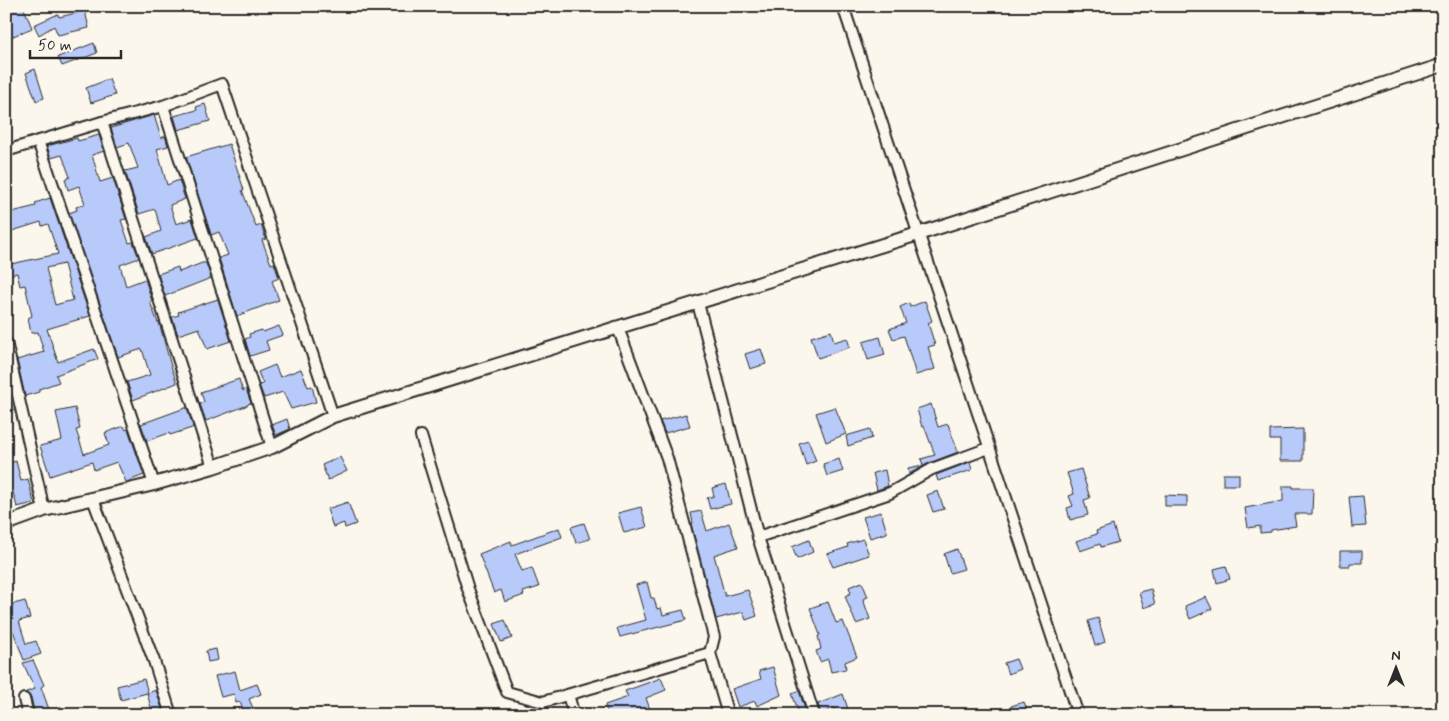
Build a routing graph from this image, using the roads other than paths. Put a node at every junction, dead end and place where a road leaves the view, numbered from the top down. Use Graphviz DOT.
graph roads {
  1 [pos="843,6"];
  2 [pos="1443,64"];
  3 [pos="163,106"];
  4 [pos="102,122"];
  5 [pos="38,141"];
  6 [pos="6,151"];
  7 [pos="918,234"];
  8 [pos="698,303"];
  9 [pos="618,328"];
  10 [pos="6,342"];
  11 [pos="333,416"];
  12 [pos="421,436"];
  13 [pos="272,447"];
  14 [pos="989,448"];
  15 [pos="213,467"];
  16 [pos="154,484"];
  17 [pos="93,499"];
  18 [pos="44,510"];
  19 [pos="6,524"];
  20 [pos="758,538"];
  21 [pos="710,653"];
  22 [pos="568,694"];
  23 [pos="24,699"];
  24 [pos="28,715"];
  25 [pos="171,715"];
  26 [pos="574,715"];
  27 [pos="728,715"];
  28 [pos="814,715"];
  29 [pos="1078,715"];
  1 -- 7 [label="street"];
  2 -- 7 [label="street"];
  3 -- 4 [label="street"];
  3 -- 11 [label="street"];
  3 -- 13 [label="street"];
  4 -- 5 [label="street"];
  4 -- 15 [label="street"];
  5 -- 6 [label="street"];
  5 -- 16 [label="street"];
  7 -- 8 [label="street"];
  7 -- 14 [label="street"];
  8 -- 9 [label="street"];
  8 -- 20 [label="street"];
  9 -- 11 [label="street"];
  9 -- 21 [label="street"];
  10 -- 18 [label="street"];
  11 -- 13 [label="street"];
  12 -- 22 [label="street"];
  13 -- 15 [label="street"];
  14 -- 20 [label="street"];
  14 -- 29 [label="street"];
  15 -- 16 [label="street"];
  16 -- 17 [label="street"];
  17 -- 18 [label="street"];
  17 -- 25 [label="street"];
  18 -- 19 [label="street"];
  20 -- 28 [label="street"];
  21 -- 22 [label="street"];
  21 -- 27 [label="street"];
  22 -- 26 [label="street"];
  23 -- 24 [label="street"];
}
